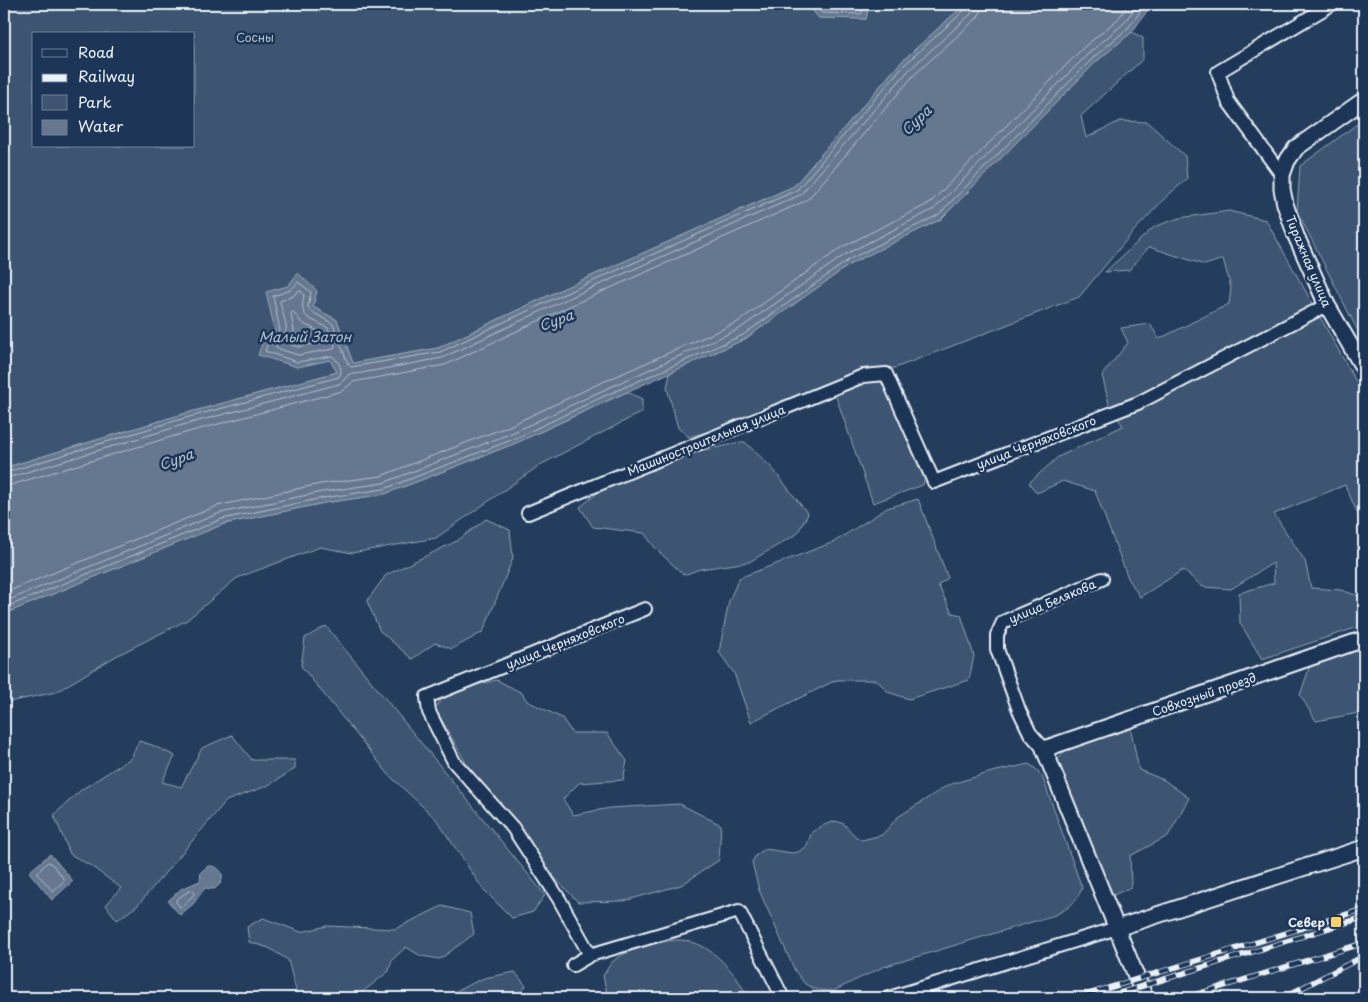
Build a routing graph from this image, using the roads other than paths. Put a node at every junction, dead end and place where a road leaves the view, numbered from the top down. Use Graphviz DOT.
graph roads {
  1 [pos="1332,4"];
  2 [pos="1364,100"];
  3 [pos="1282,175"];
  4 [pos="1327,305"];
  5 [pos="1364,369"];
  6 [pos="886,374"];
  7 [pos="528,513"];
  8 [pos="1102,579"];
  9 [pos="645,610"];
  10 [pos="1364,639"];
  11 [pos="1044,749"];
  12 [pos="1364,848"];
  13 [pos="1117,928"];
  14 [pos="590,955"];
  15 [pos="573,965"];
  16 [pos="783,998"];
  17 [pos="889,998"];
  18 [pos="1145,998"];
  1 -- 3 [label="street"];
  2 -- 3 [label="main road"];
  3 -- 4 [label="main road, Тиражная улица"];
  4 -- 5 [label="main road, Тиражная улица"];
  4 -- 6 [label="street, улица Черняховского"];
  6 -- 7 [label="street, Машиностроительная улица"];
  8 -- 11 [label="street, улица Белякова"];
  9 -- 14 [label="street, улица Черняховского"];
  10 -- 11 [label="main road, Совхозный проезд"];
  11 -- 13 [label="main road"];
  12 -- 13 [label="main road"];
  13 -- 17 [label="street"];
  13 -- 18 [label="main road"];
  14 -- 15 [label="street"];
  14 -- 16 [label="street"];
}
